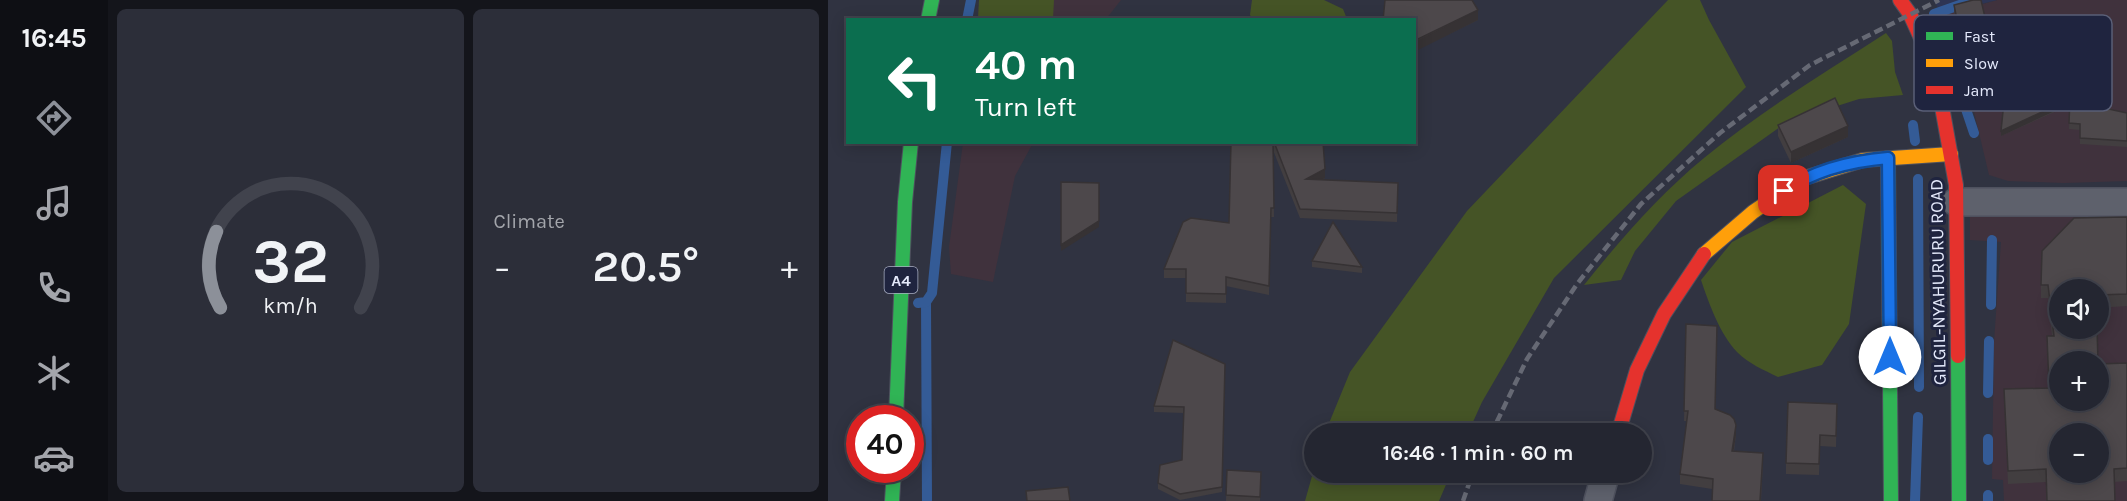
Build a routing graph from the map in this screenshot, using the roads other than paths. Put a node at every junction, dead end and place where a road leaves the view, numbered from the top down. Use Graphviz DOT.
graph roads {
  1 [pos="932,0"];
  2 [pos="1900,0"];
  3 [pos="928,18"];
  4 [pos="1914,23"];
  5 [pos="1943,111"];
  6 [pos="911,144"];
  7 [pos="1951,154"];
  8 [pos="1888,158"];
  9 [pos="1956,202"];
  10 [pos="2127,202"];
  11 [pos="897,405"];
  12 [pos="1621,423"];
  13 [pos="893,483"];
  14 [pos="1603,483"];
  15 [pos="892,501"];
  16 [pos="1598,501"];
  17 [pos="1891,501"];
  18 [pos="1959,501"];
  1 -- 3 [label="main road"];
  2 -- 4 [label="main road, GILGIL-NYAHURURU ROAD"];
  5 -- 7 [label="main road, GILGIL-NYAHURURU ROAD"];
  6 -- 11 [label="main road, A4"];
  7 -- 8 [label="main road"];
  7 -- 9 [label="main road, GILGIL-NYAHURURU ROAD"];
  8 -- 12 [label="main road"];
  8 -- 17 [label="main road"];
  9 -- 10 [label="street"];
  9 -- 18 [label="main road, GILGIL-NYAHURURU ROAD"];
  13 -- 15 [label="main road"];
  14 -- 16 [label="street"];
}
